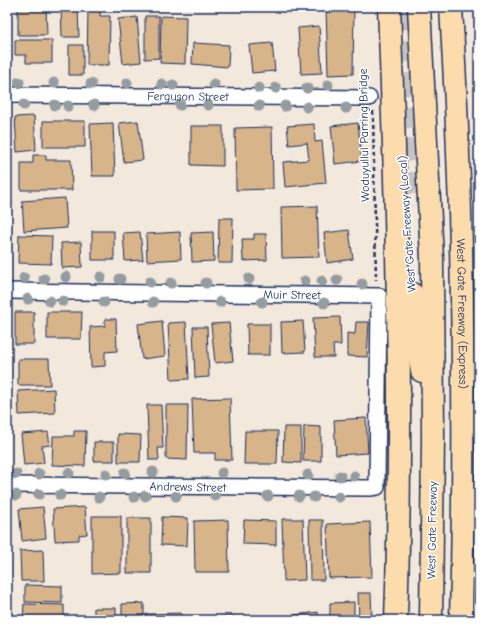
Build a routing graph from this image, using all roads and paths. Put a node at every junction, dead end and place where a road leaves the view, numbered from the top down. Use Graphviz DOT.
graph roads {
  1 [pos="390,7"];
  2 [pos="419,7"];
  3 [pos="451,7"];
  4 [pos="7,96"];
  5 [pos="371,103"];
  6 [pos="376,280"];
  7 [pos="7,291"];
  8 [pos="433,439"];
  9 [pos="7,485"];
  10 [pos="370,488"];
  11 [pos="396,620"];
  12 [pos="431,620"];
  13 [pos="461,620"];
  1 -- 8 [label="highway, West Gate Freeway (Local)"];
  1 -- 11 [label="highway"];
  2 -- 8 [label="highway"];
  3 -- 13 [label="highway, West Gate Freeway (Express)"];
  4 -- 5 [label="street, Ferguson Street"];
  5 -- 6 [label="path, Woduyullul Parring Bridge"];
  7 -- 10 [label="street, Muir Street"];
  8 -- 12 [label="highway, West Gate Freeway"];
  9 -- 10 [label="street, Andrews Street"];
}
